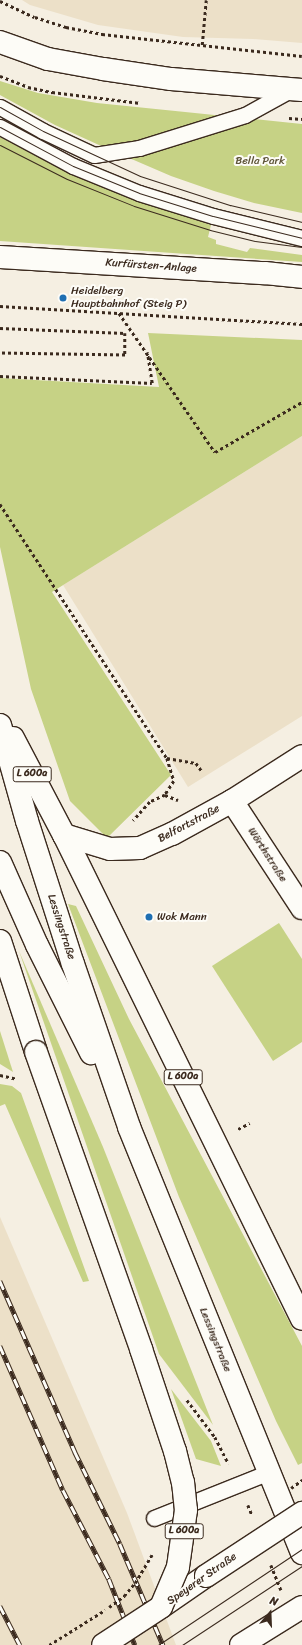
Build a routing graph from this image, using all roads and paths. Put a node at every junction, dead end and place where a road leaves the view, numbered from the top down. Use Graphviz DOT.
graph roads {
  1 [pos="206,0"];
  2 [pos="0,2"];
  3 [pos="0,42"];
  4 [pos="202,45"];
  5 [pos="302,56"];
  6 [pos="298,89"];
  7 [pos="0,107"];
  8 [pos="0,127"];
  9 [pos="302,238"];
  10 [pos="0,257"];
  11 [pos="302,277"];
  12 [pos="0,306"];
  13 [pos="119,312"];
  14 [pos="302,324"];
  15 [pos="0,328"];
  16 [pos="146,351"];
  17 [pos="0,353"];
  18 [pos="0,376"];
  19 [pos="302,402"];
  20 [pos="0,504"];
  21 [pos="0,713"];
  22 [pos="0,725"];
  23 [pos="302,756"];
  24 [pos="167,758"];
  25 [pos="201,770"];
  26 [pos="232,801"];
  27 [pos="64,835"];
  28 [pos="110,849"];
  29 [pos="0,862"];
  30 [pos="302,908"];
  31 [pos="0,941"];
  32 [pos="250,1123"];
  33 [pos="129,1127"];
  34 [pos="232,1132"];
  35 [pos="302,1319"];
  36 [pos="268,1472"];
  37 [pos="302,1480"];
  38 [pos="289,1489"];
  39 [pos="257,1510"];
  40 [pos="302,1513"];
  41 [pos="154,1518"];
  42 [pos="245,1518"];
  43 [pos="182,1548"];
  44 [pos="302,1553"];
  45 [pos="161,1607"];
  46 [pos="302,1607"];
  47 [pos="49,1645"];
  48 [pos="102,1645"];
  49 [pos="241,1645"];
  1 -- 4 [label="path"];
  2 -- 4 [label="path"];
  3 -- 6 [label="main road"];
  4 -- 5 [label="path"];
  6 -- 7 [label="lane"];
  8 -- 9 [label="lane"];
  10 -- 11 [label="main road, Kurfürsten-Anlage"];
  12 -- 13 [label="path"];
  13 -- 14 [label="path"];
  13 -- 16 [label="path"];
  15 -- 17 [label="path"];
  16 -- 18 [label="path"];
  16 -- 19 [label="path"];
  20 -- 24 [label="path"];
  21 -- 27 [label="main road, L 600a"];
  22 -- 33 [label="main road, Lessingstraße"];
  23 -- 26 [label="main road, Belfortstraße"];
  24 -- 25 [label="path"];
  24 -- 28 [label="path"];
  26 -- 28 [label="main road, Belfortstraße"];
  26 -- 30 [label="main road, Wörthstraße"];
  27 -- 28 [label="main road, Belfortstraße"];
  27 -- 35 [label="main road, L 600a"];
  29 -- 33 [label="main road, Lessingstraße"];
  31 -- 43 [label="main road, L 600a, bridge"];
  32 -- 34 [label="path"];
  33 -- 36 [label="main road, Lessingstraße"];
  36 -- 41 [label="lane"];
  36 -- 44 [label="main road, Lessingstraße"];
  37 -- 38 [label="path, bridge"];
  39 -- 42 [label="path"];
  40 -- 45 [label="main road, Speyerer Straße, bridge"];
  43 -- 45 [label="main road, L 600a, bridge"];
  43 -- 47 [label="path, bridge"];
  45 -- 48 [label="main road, Speyerer Straße, bridge"];
  46 -- 49 [label="main road, bridge"];
}
